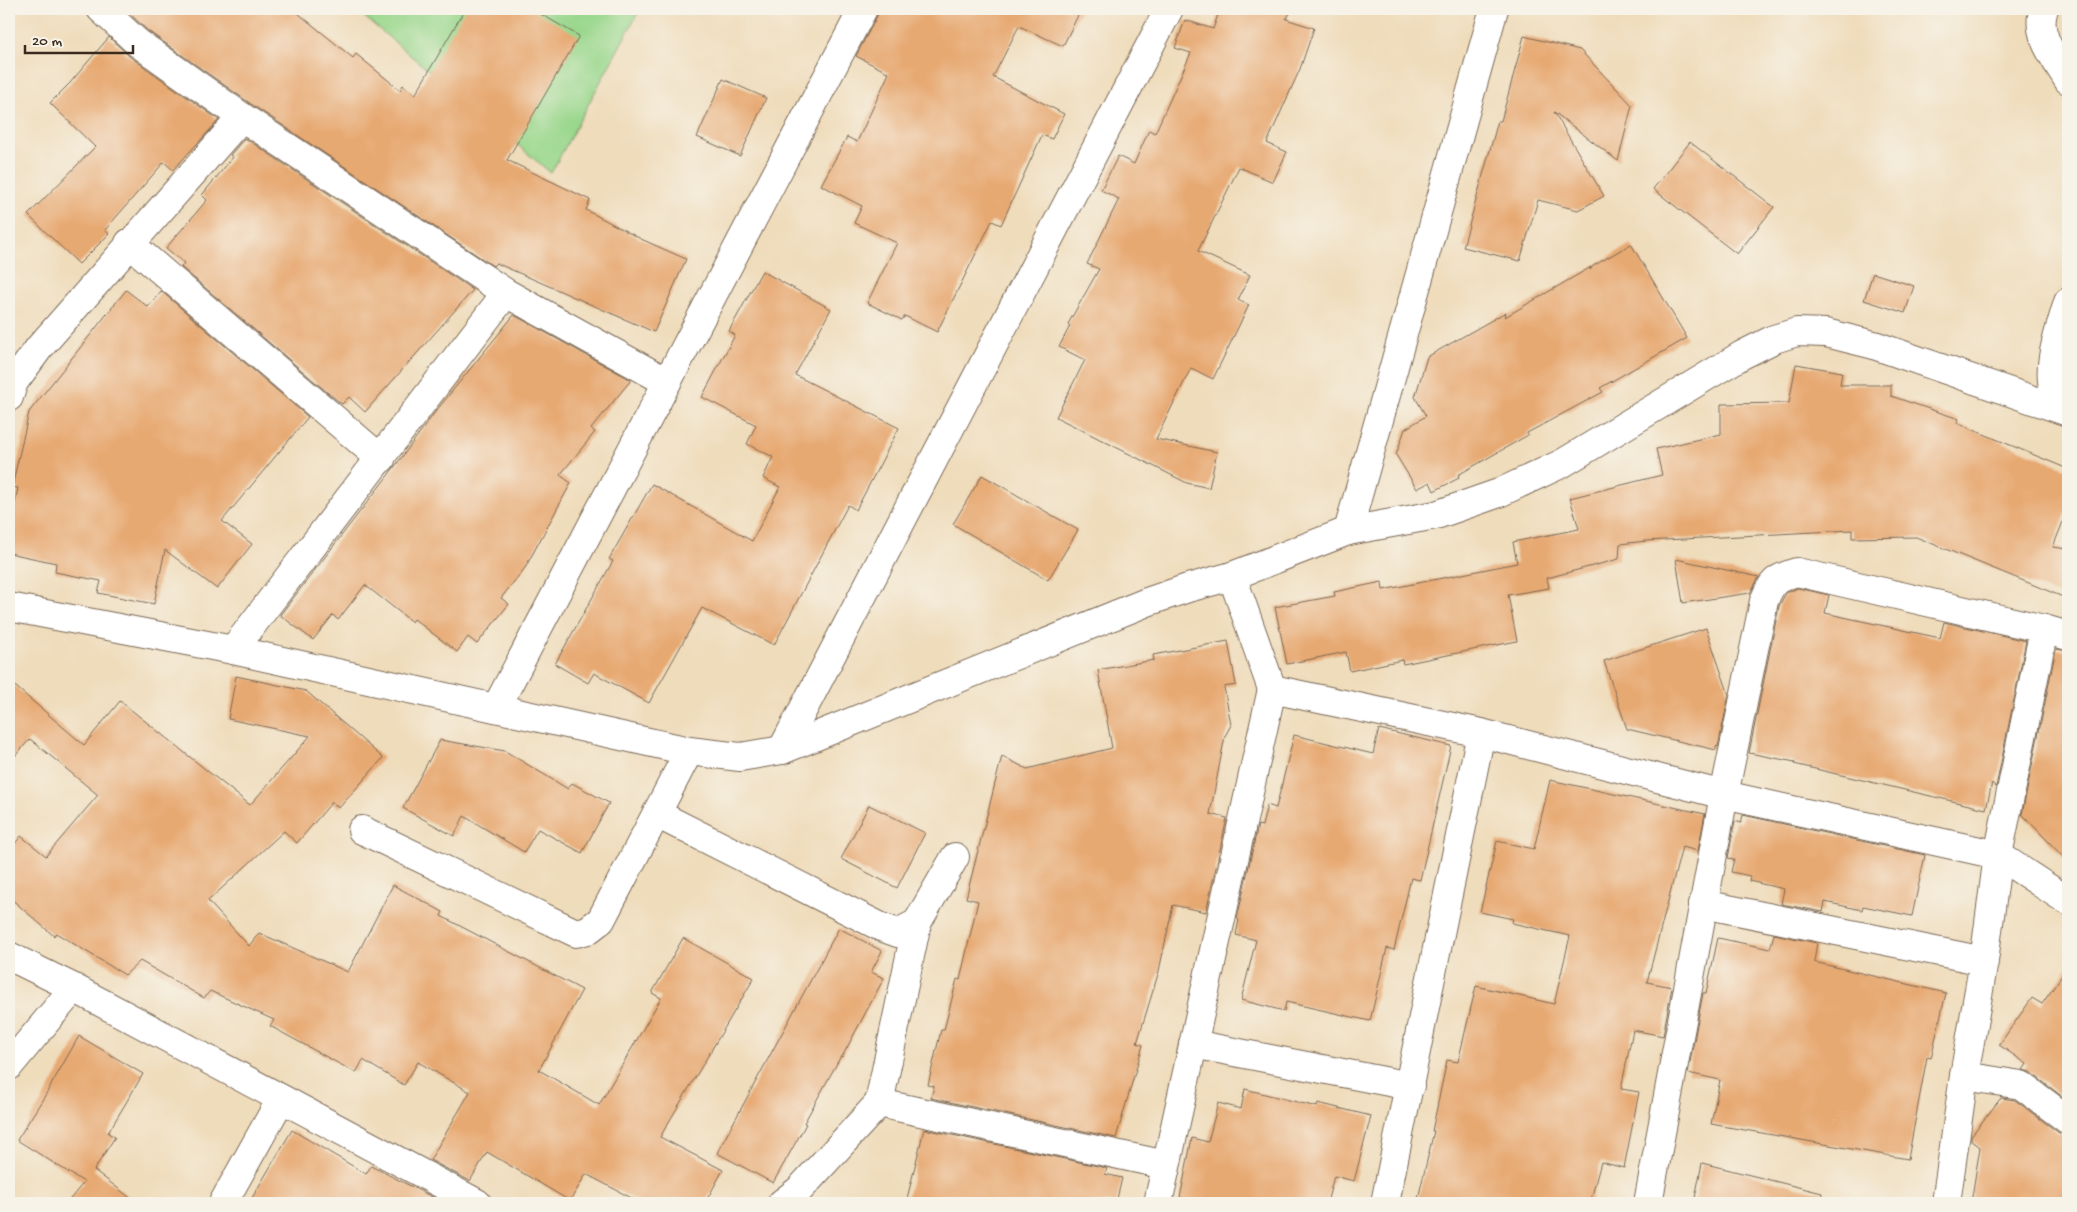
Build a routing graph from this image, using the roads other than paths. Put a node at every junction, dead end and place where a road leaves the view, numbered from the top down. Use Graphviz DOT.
graph roads {
  1 [pos="101,9"];
  2 [pos="863,9"];
  3 [pos="1169,9"];
  4 [pos="1494,9"];
  5 [pos="2040,11"];
  6 [pos="2068,80"];
  7 [pos="242,117"];
  8 [pos="129,243"];
  9 [pos="506,293"];
  10 [pos="2068,302"];
  11 [pos="667,382"];
  12 [pos="9,397"];
  13 [pos="2065,411"];
  14 [pos="381,459"];
  15 [pos="1348,531"];
  16 [pos="1232,576"];
  17 [pos="9,607"];
  18 [pos="2056,633"];
  19 [pos="234,650"];
  20 [pos="1272,689"];
  21 [pos="496,708"];
  22 [pos="1481,733"];
  23 [pos="782,750"];
  24 [pos="689,752"];
  25 [pos="1724,795"];
  26 [pos="658,814"];
  27 [pos="362,830"];
  28 [pos="1998,854"];
  29 [pos="954,857"];
  30 [pos="2068,900"];
  31 [pos="1703,904"];
  32 [pos="917,923"];
  33 [pos="9,956"];
  34 [pos="1984,961"];
  35 [pos="74,988"];
  36 [pos="1193,1044"];
  37 [pos="9,1066"];
  38 [pos="1964,1076"];
  39 [pos="1410,1086"];
  40 [pos="281,1099"];
  41 [pos="879,1103"];
  42 [pos="2068,1120"];
  43 [pos="1166,1165"];
  44 [pos="223,1203"];
  45 [pos="476,1203"];
  46 [pos="782,1203"];
  47 [pos="1158,1203"];
  48 [pos="1385,1203"];
  49 [pos="1648,1203"];
  50 [pos="1946,1203"];
  1 -- 7 [label="street"];
  2 -- 11 [label="street"];
  3 -- 23 [label="street"];
  4 -- 15 [label="street"];
  5 -- 6 [label="street"];
  7 -- 8 [label="street"];
  7 -- 9 [label="street"];
  8 -- 12 [label="street"];
  8 -- 14 [label="street"];
  9 -- 11 [label="street"];
  9 -- 14 [label="street"];
  10 -- 13 [label="street"];
  11 -- 21 [label="street"];
  13 -- 15 [label="street"];
  14 -- 19 [label="street"];
  15 -- 16 [label="street"];
  16 -- 20 [label="street"];
  16 -- 23 [label="street"];
  17 -- 19 [label="street"];
  18 -- 25 [label="street"];
  18 -- 28 [label="street"];
  19 -- 21 [label="street"];
  20 -- 22 [label="street"];
  20 -- 36 [label="street"];
  21 -- 24 [label="street"];
  22 -- 25 [label="street"];
  22 -- 39 [label="street"];
  23 -- 24 [label="street"];
  24 -- 26 [label="street"];
  25 -- 28 [label="street"];
  25 -- 31 [label="street"];
  26 -- 27 [label="street"];
  26 -- 32 [label="street"];
  28 -- 30 [label="street"];
  28 -- 34 [label="street"];
  29 -- 32 [label="street"];
  31 -- 34 [label="street"];
  31 -- 49 [label="street"];
  32 -- 41 [label="street"];
  33 -- 35 [label="street"];
  34 -- 38 [label="street"];
  35 -- 37 [label="street"];
  35 -- 40 [label="street"];
  36 -- 39 [label="street"];
  36 -- 43 [label="street"];
  38 -- 42 [label="street"];
  38 -- 50 [label="street"];
  39 -- 48 [label="street"];
  40 -- 44 [label="street"];
  40 -- 45 [label="street"];
  41 -- 43 [label="street"];
  41 -- 46 [label="street"];
  43 -- 47 [label="street"];
}
